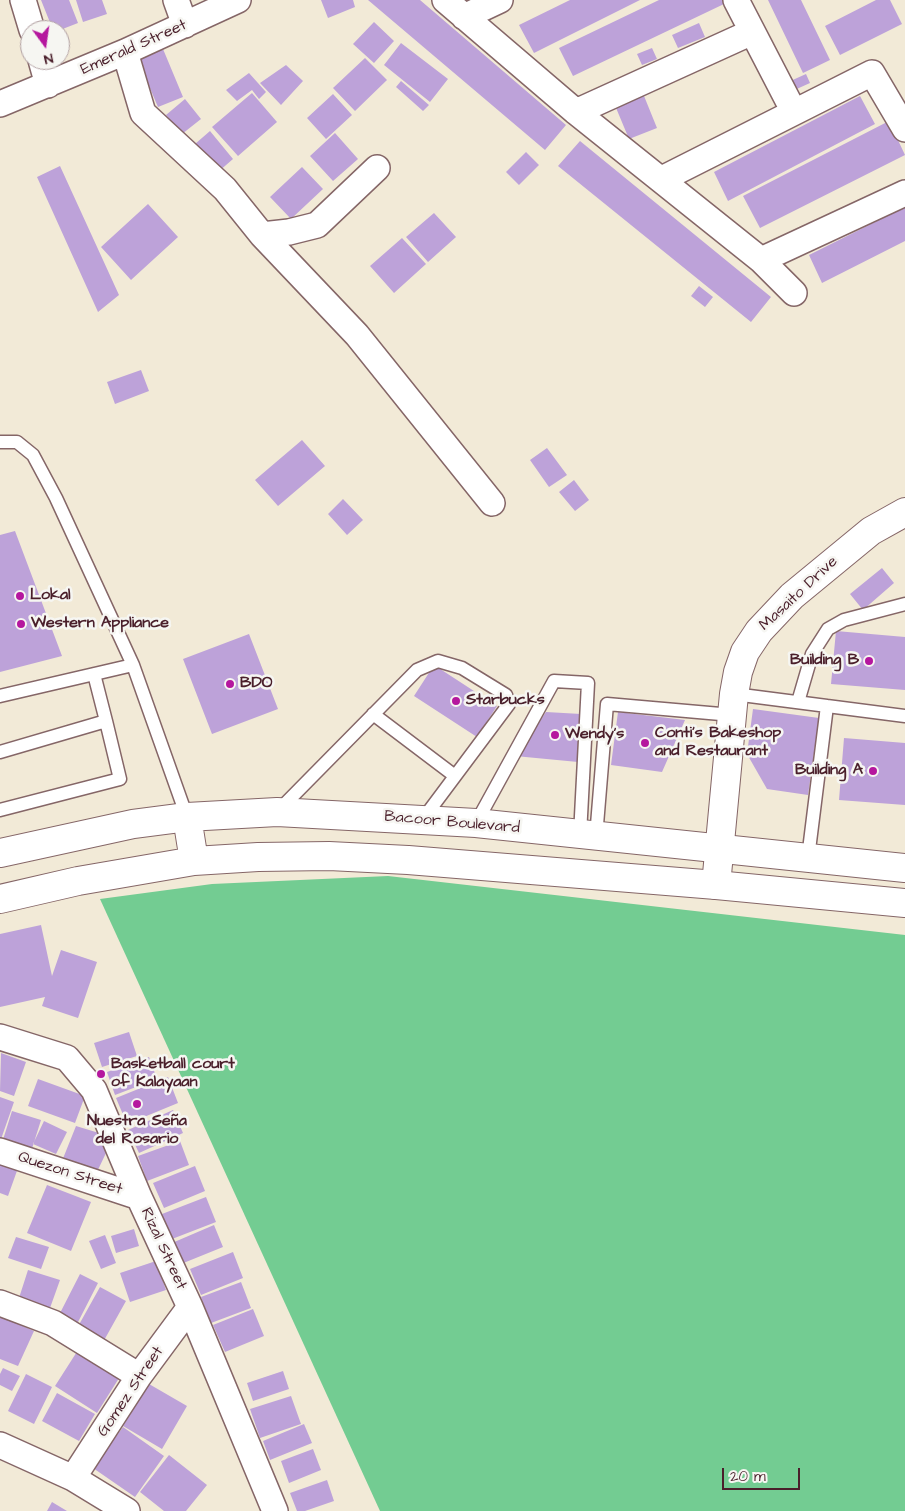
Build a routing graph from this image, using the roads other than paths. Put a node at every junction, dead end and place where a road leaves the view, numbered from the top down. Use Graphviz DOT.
graph roads {
  1 [pos="23,0"];
  2 [pos="176,0"];
  3 [pos="238,0"];
  4 [pos="446,0"];
  5 [pos="500,0"];
  6 [pos="736,0"];
  7 [pos="464,17"];
  8 [pos="29,20"];
  9 [pos="186,25"];
  10 [pos="752,32"];
  11 [pos="126,52"];
  12 [pos="44,70"];
  13 [pos="48,85"];
  14 [pos="0,104"];
  15 [pos="576,112"];
  16 [pos="794,112"];
  17 [pos="905,129"];
  18 [pos="377,168"];
  19 [pos="662,179"];
  20 [pos="905,193"];
  21 [pos="262,235"];
  22 [pos="761,260"];
  23 [pos="794,293"];
  24 [pos="0,442"];
  25 [pos="492,503"];
  26 [pos="905,512"];
  27 [pos="905,604"];
  28 [pos="133,665"];
  29 [pos="94,674"];
  30 [pos="0,696"];
  31 [pos="798,702"];
  32 [pos="733,704"];
  33 [pos="826,706"];
  34 [pos="373,714"];
  35 [pos="905,716"];
  36 [pos="106,721"];
  37 [pos="0,752"];
  38 [pos="455,776"];
  39 [pos="0,810"];
  40 [pos="277,812"];
  41 [pos="187,817"];
  42 [pos="422,819"];
  43 [pos="476,823"];
  44 [pos="588,836"];
  45 [pos="720,849"];
  46 [pos="0,853"];
  47 [pos="808,858"];
  48 [pos="194,862"];
  49 [pos="905,868"];
  50 [pos="716,885"];
  51 [pos="0,899"];
  52 [pos="905,903"];
  53 [pos="0,1037"];
  54 [pos="0,1152"];
  55 [pos="139,1197"];
  56 [pos="0,1303"];
  57 [pos="190,1307"];
  58 [pos="139,1376"];
  59 [pos="0,1445"];
  60 [pos="74,1478"];
  61 [pos="127,1511"];
  62 [pos="275,1511"];
  1 -- 8 [label="street"];
  2 -- 9 [label="street"];
  3 -- 9 [label="street, Emerald Street"];
  4 -- 7 [label="street"];
  5 -- 7 [label="street"];
  6 -- 10 [label="street"];
  7 -- 15 [label="street"];
  9 -- 11 [label="street, Emerald Street"];
  10 -- 15 [label="street"];
  10 -- 16 [label="street"];
  11 -- 13 [label="street, Emerald Street"];
  11 -- 21 [label="street"];
  12 -- 13 [label="street"];
  13 -- 14 [label="street, Emerald Street"];
  15 -- 19 [label="street"];
  16 -- 17 [label="street"];
  16 -- 19 [label="street"];
  18 -- 21 [label="street"];
  19 -- 22 [label="street"];
  20 -- 22 [label="street"];
  21 -- 25 [label="street"];
  22 -- 23 [label="street"];
  24 -- 28 [label="lane"];
  26 -- 32 [label="main road, Masaito Drive"];
  27 -- 31 [label="lane"];
  28 -- 29 [label="lane"];
  28 -- 41 [label="lane"];
  29 -- 30 [label="lane"];
  29 -- 36 [label="lane"];
  31 -- 32 [label="lane"];
  31 -- 33 [label="lane"];
  32 -- 44 [label="lane"];
  32 -- 45 [label="main road, Masaito Drive"];
  33 -- 35 [label="lane"];
  33 -- 47 [label="lane"];
  34 -- 38 [label="lane"];
  34 -- 38 [label="lane"];
  34 -- 40 [label="lane"];
  36 -- 37 [label="lane"];
  36 -- 39 [label="lane"];
  38 -- 42 [label="lane"];
  40 -- 41 [label="main road, Bacoor Boulevard"];
  40 -- 42 [label="main road, Bacoor Boulevard"];
  41 -- 46 [label="main road, Bacoor Boulevard"];
  41 -- 48 [label="main road"];
  42 -- 43 [label="main road, Bacoor Boulevard"];
  43 -- 44 [label="main road, Bacoor Boulevard"];
  43 -- 44 [label="lane"];
  44 -- 45 [label="main road, Bacoor Boulevard"];
  45 -- 47 [label="main road, Bacoor Boulevard"];
  45 -- 50 [label="main road, Masaito Drive"];
  47 -- 49 [label="main road, Bacoor Boulevard"];
  48 -- 50 [label="main road"];
  48 -- 51 [label="main road"];
  50 -- 52 [label="main road"];
  53 -- 55 [label="street, Rizal Street"];
  54 -- 55 [label="street, Quezon Street"];
  55 -- 57 [label="street, Rizal Street"];
  56 -- 58 [label="street"];
  57 -- 58 [label="street, Gomez Street"];
  57 -- 62 [label="street, Rizal Street"];
  58 -- 60 [label="street, Gomez Street"];
  59 -- 60 [label="street"];
  60 -- 61 [label="street"];
}
